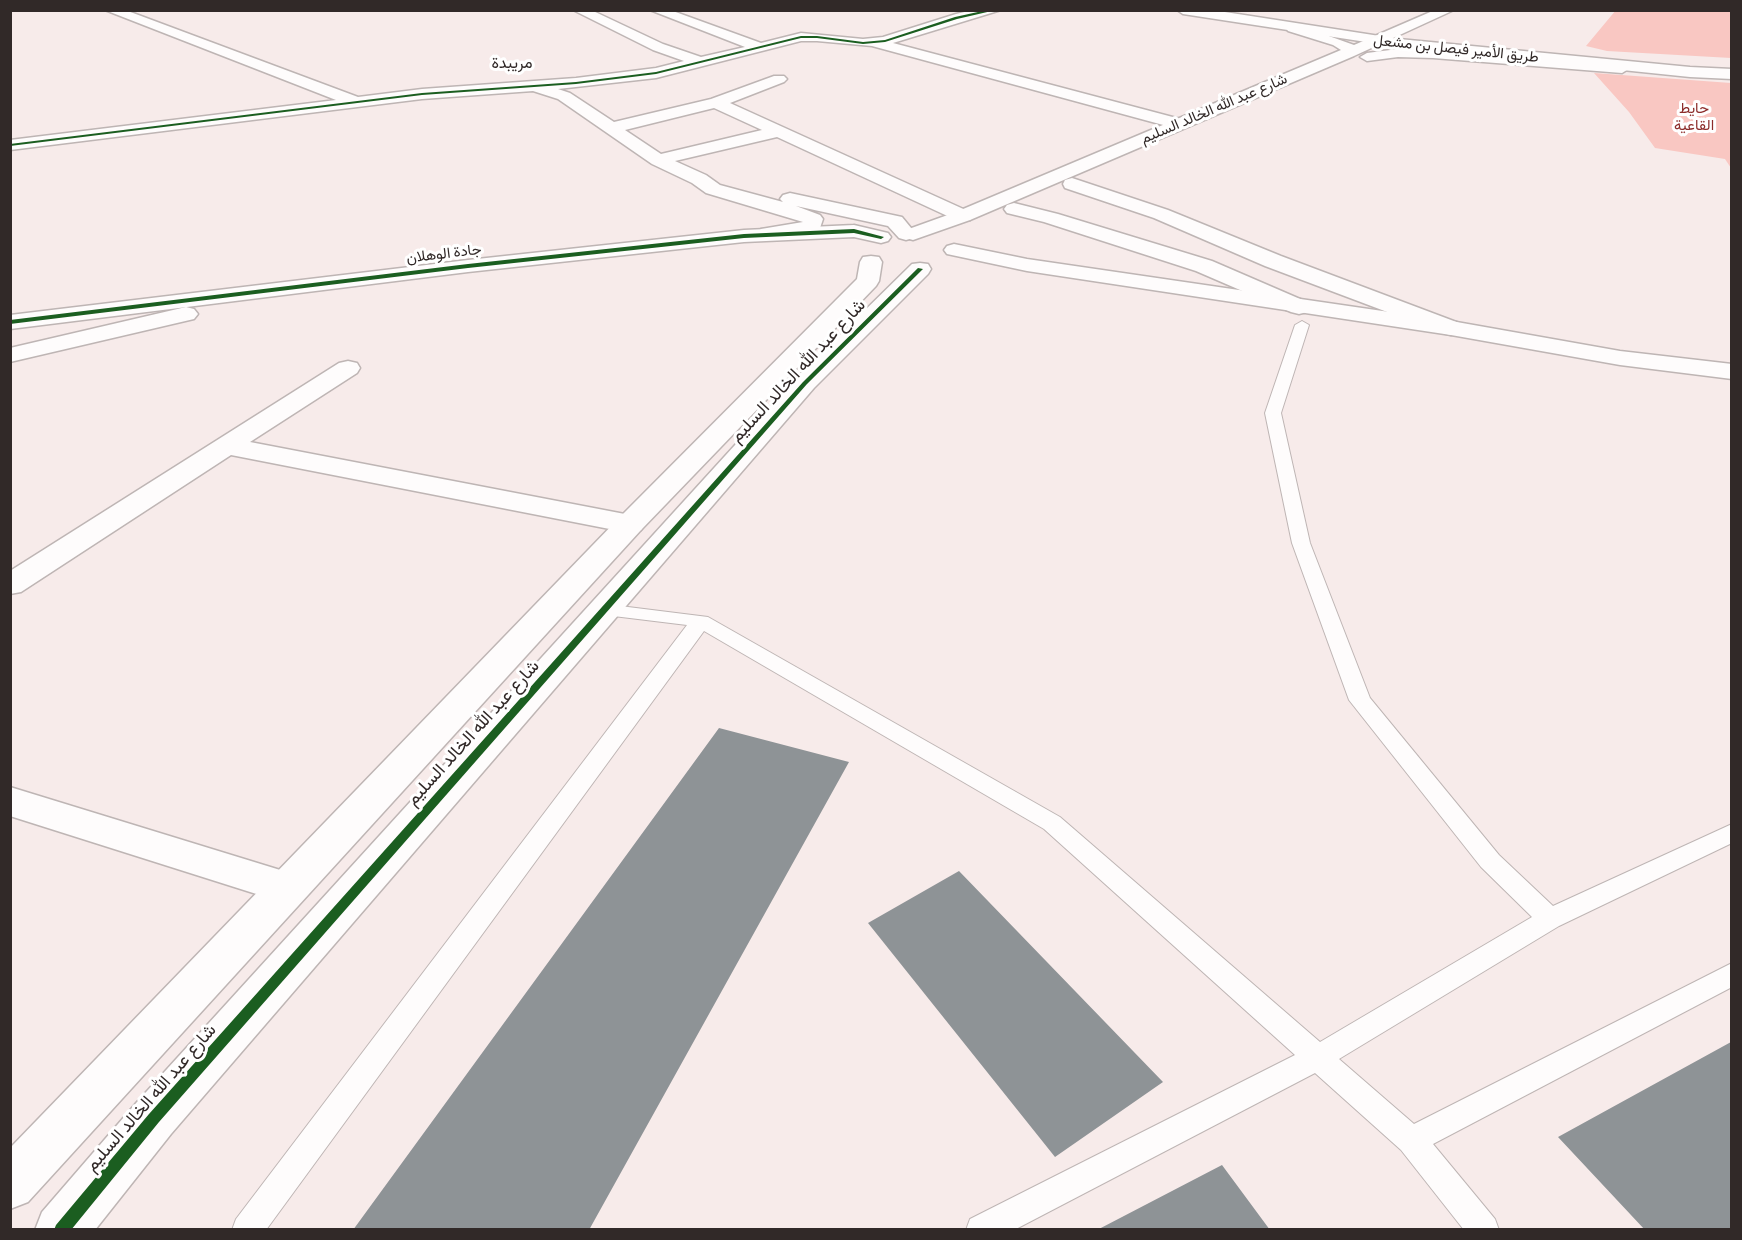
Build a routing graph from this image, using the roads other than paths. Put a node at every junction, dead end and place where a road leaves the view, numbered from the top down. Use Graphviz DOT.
graph roads {
  1 [pos="111,10"];
  2 [pos="579,10"];
  3 [pos="656,10"];
  4 [pos="995,10"];
  5 [pos="1183,10"];
  6 [pos="1449,10"];
  7 [pos="1463,15"];
  8 [pos="1417,24"];
  9 [pos="1293,28"];
  10 [pos="1433,28"];
  11 [pos="1378,40"];
  12 [pos="875,43"];
  13 [pos="1399,43"];
  14 [pos="759,47"];
  15 [pos="1358,55"];
  16 [pos="700,62"];
  17 [pos="1690,72"];
  18 [pos="1731,74"];
  19 [pos="778,79"];
  20 [pos="534,86"];
  21 [pos="357,102"];
  22 [pos="716,103"];
  23 [pos="1178,124"];
  24 [pos="611,128"];
  25 [pos="778,132"];
  26 [pos="10,145"];
  27 [pos="658,160"];
  28 [pos="699,178"];
  29 [pos="1072,184"];
  30 [pos="1014,209"];
  31 [pos="963,216"];
  32 [pos="909,234"];
  33 [pos="744,236"];
  34 [pos="950,246"];
  35 [pos="864,252"];
  36 [pos="927,268"];
  37 [pos="1144,283"];
  38 [pos="186,314"];
  39 [pos="1301,316"];
  40 [pos="10,322"];
  41 [pos="1451,328"];
  42 [pos="10,336"];
  43 [pos="10,355"];
  44 [pos="348,368"];
  45 [pos="1731,372"];
  46 [pos="226,446"];
  47 [pos="630,524"];
  48 [pos="10,585"];
  49 [pos="604,610"];
  50 [pos="701,621"];
  51 [pos="10,801"];
  52 [pos="1731,833"];
  53 [pos="288,888"];
  54 [pos="1550,919"];
  55 [pos="1731,974"];
  56 [pos="1317,1058"];
  57 [pos="1411,1140"];
  58 [pos="10,1185"];
  59 [pos="61,1230"];
  60 [pos="247,1230"];
  61 [pos="981,1230"];
  62 [pos="1484,1230"];
  1 -- 21 [label="main road"];
  2 -- 16 [label="main road"];
  3 -- 14 [label="main road"];
  4 -- 12 [label="main road"];
  5 -- 9 [label="main road, طريق الأمير فيصل بن مشعل"];
  6 -- 8 [label="main road, شارع عبد الله الخالد السليم"];
  7 -- 10 [label="main road, شارع عبد الله الخالد السليم"];
  8 -- 10 [label="main road"];
  8 -- 11 [label="main road, شارع عبد الله الخالد السليم"];
  9 -- 11 [label="main road, طريق الأمير فيصل بن مشعل"];
  9 -- 15 [label="main road"];
  10 -- 13 [label="main road, شارع عبد الله الخالد السليم"];
  11 -- 13 [label="main road, طريق الأمير فيصل بن مشعل"];
  11 -- 15 [label="main road, شارع عبد الله الخالد السليم"];
  12 -- 14 [label="main road"];
  12 -- 23 [label="main road"];
  13 -- 15 [label="main road, شارع عبد الله الخالد السليم"];
  13 -- 17 [label="main road, طريق الأمير فيصل بن مشعل"];
  14 -- 16 [label="main road"];
  15 -- 17 [label="main road, شارع عبد الله الخالد السليم"];
  15 -- 23 [label="main road, شارع عبد الله الخالد السليم"];
  15 -- 29 [label="main road, شارع عبد الله الخالد السليم"];
  16 -- 20 [label="main road"];
  17 -- 18 [label="main road, طريق الأمير فيصل بن مشعل"];
  19 -- 22 [label="main road"];
  20 -- 21 [label="main road"];
  20 -- 24 [label="main road"];
  21 -- 26 [label="main road"];
  22 -- 24 [label="main road"];
  22 -- 25 [label="main road"];
  23 -- 31 [label="main road, شارع عبد الله الخالد السليم"];
  24 -- 27 [label="main road"];
  25 -- 27 [label="main road"];
  25 -- 31 [label="main road"];
  27 -- 28 [label="main road"];
  28 -- 32 [label="main road"];
  28 -- 33 [label="main road"];
  29 -- 30 [label="main road, شارع عبد الله الخالد السليم"];
  29 -- 41 [label="main road"];
  30 -- 34 [label="main road, شارع عبد الله الخالد السليم"];
  30 -- 39 [label="main road"];
  31 -- 32 [label="main road, شارع عبد الله الخالد السليم"];
  32 -- 34 [label="main road"];
  32 -- 35 [label="main road"];
  33 -- 35 [label="main road, جادة الوهلان"];
  33 -- 40 [label="main road, جادة الوهلان"];
  34 -- 36 [label="main road, شارع عبد الله الخالد السليم"];
  34 -- 37 [label="main road"];
  35 -- 36 [label="main road"];
  35 -- 38 [label="main road, جادة الوهلان"];
  35 -- 47 [label="main road, شارع عبد الله الخالد السليم"];
  36 -- 37 [label="main road"];
  36 -- 49 [label="main road, شارع عبد الله الخالد السليم"];
  37 -- 39 [label="main road"];
  38 -- 42 [label="main road, جادة الوهلان"];
  38 -- 43 [label="main road"];
  39 -- 41 [label="main road"];
  39 -- 54 [label="lane"];
  41 -- 45 [label="main road"];
  44 -- 46 [label="main road"];
  46 -- 47 [label="main road"];
  46 -- 48 [label="main road"];
  47 -- 53 [label="main road, شارع عبد الله الخالد السليم"];
  49 -- 50 [label="lane"];
  49 -- 59 [label="main road, شارع عبد الله الخالد السليم"];
  50 -- 56 [label="lane"];
  50 -- 60 [label="lane"];
  51 -- 53 [label="main road"];
  52 -- 54 [label="lane"];
  53 -- 58 [label="main road, شارع عبد الله الخالد السليم"];
  54 -- 56 [label="lane"];
  55 -- 57 [label="lane"];
  56 -- 57 [label="lane"];
  56 -- 61 [label="lane"];
  57 -- 62 [label="lane"];
}
